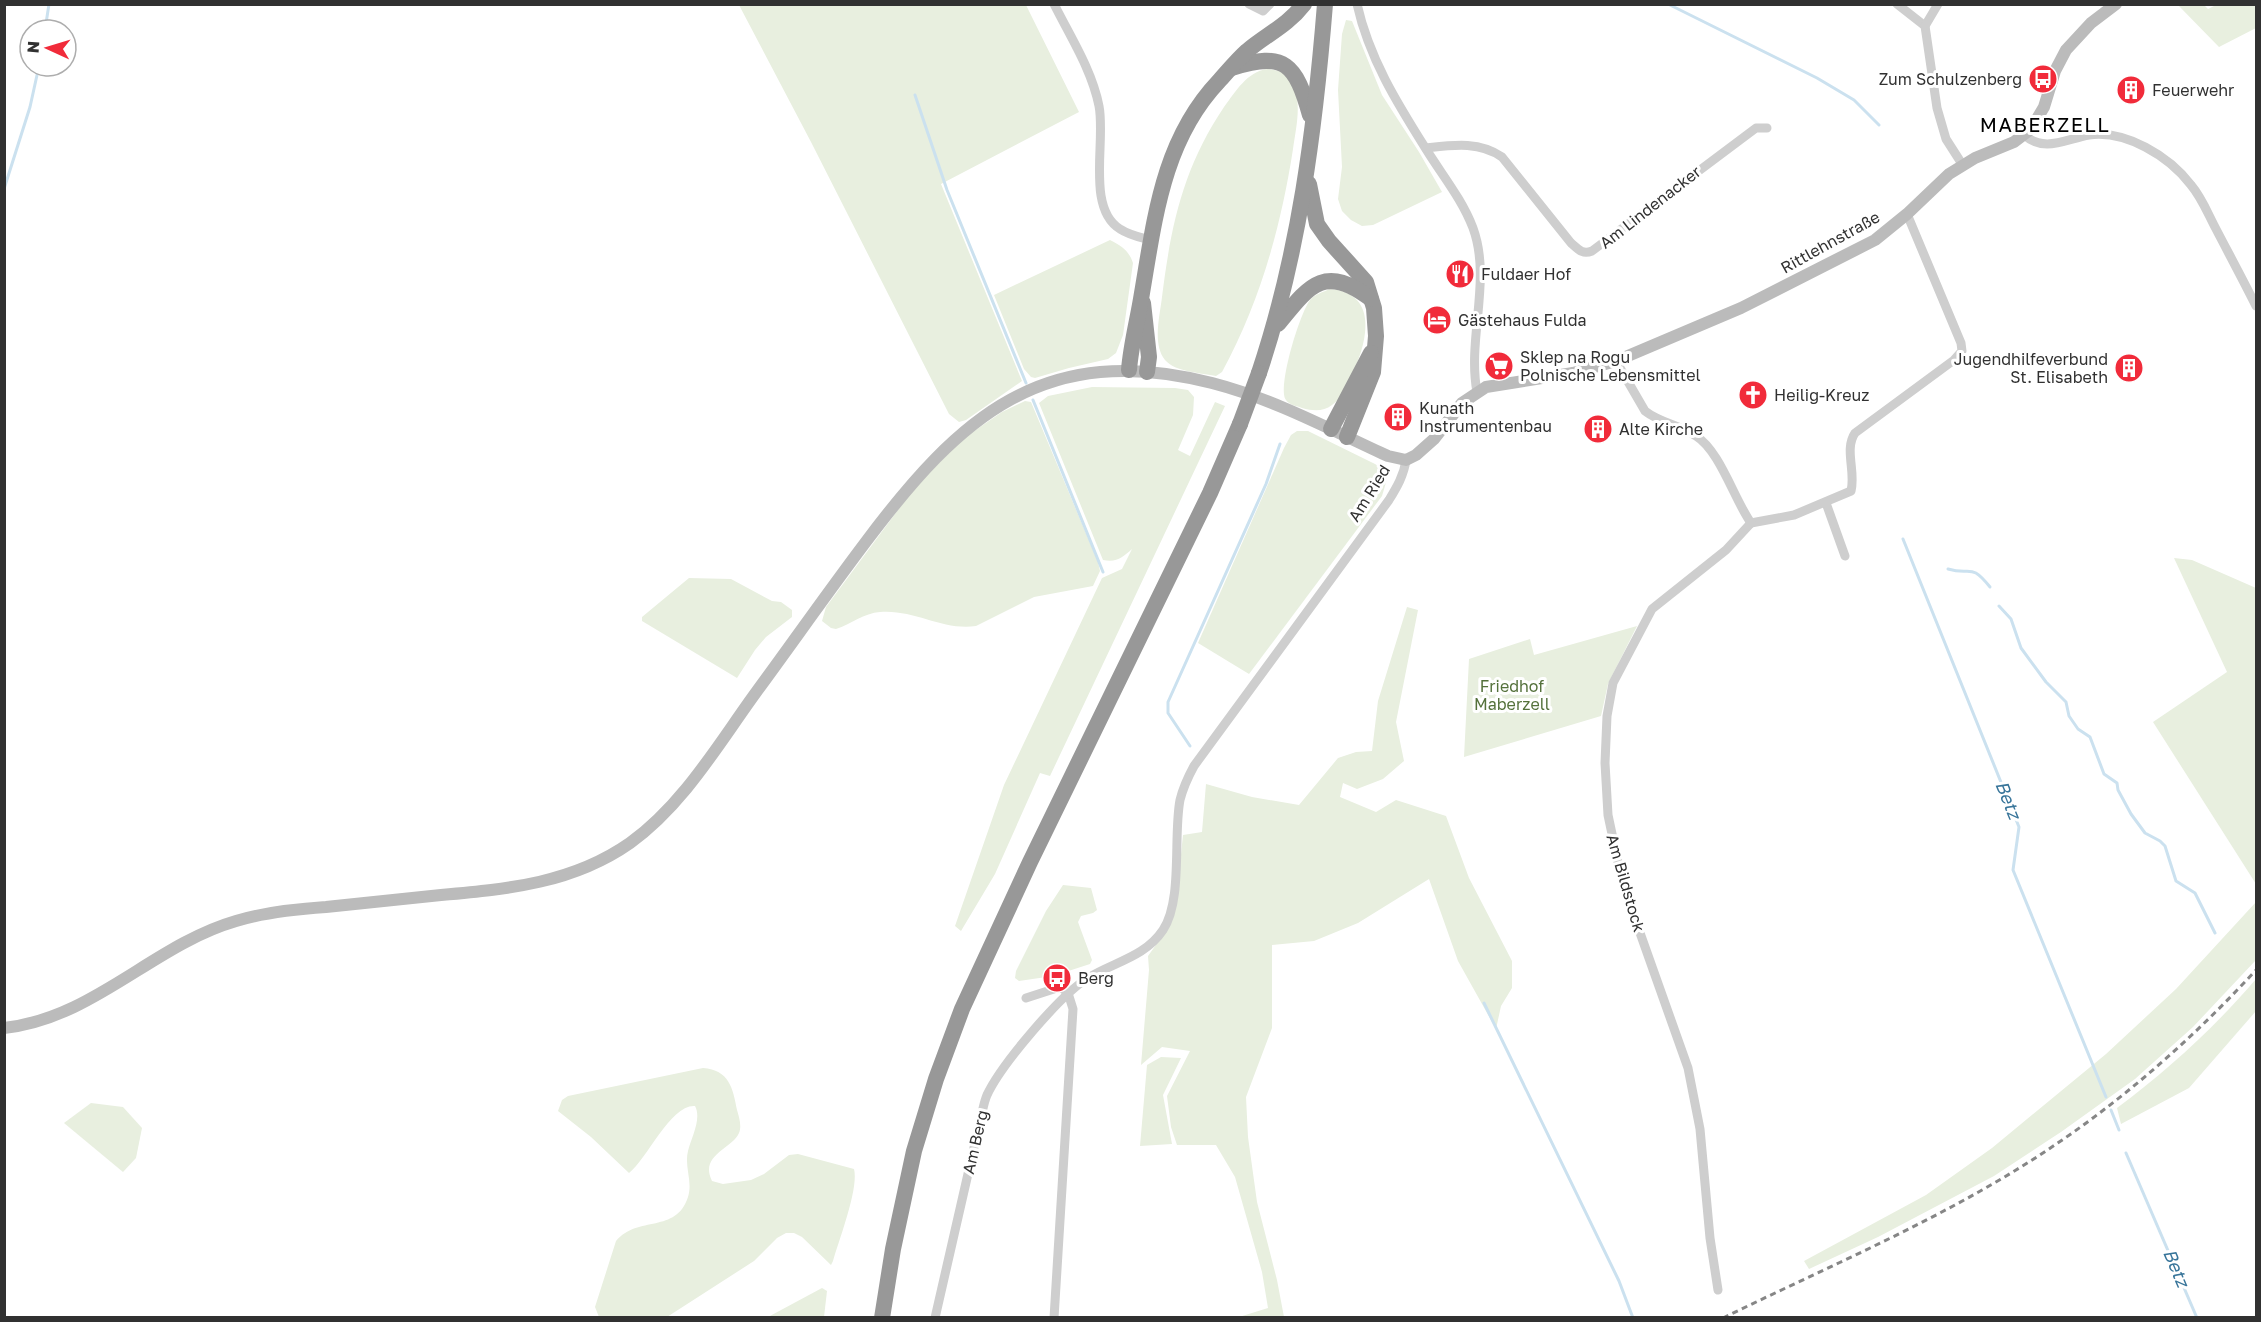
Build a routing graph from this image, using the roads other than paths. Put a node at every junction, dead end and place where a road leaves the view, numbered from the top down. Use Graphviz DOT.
graph roads {
  1 [pos="1054,4"];
  2 [pos="1249,4"];
  3 [pos="1304,4"];
  4 [pos="1325,4"];
  5 [pos="1357,4"];
  6 [pos="1898,4"];
  7 [pos="1938,4"];
  8 [pos="2116,4"];
  9 [pos="1266,8"];
  10 [pos="1925,26"];
  11 [pos="1232,69"];
  12 [pos="1313,126"];
  13 [pos="1767,128"];
  14 [pos="2024,135"];
  15 [pos="1426,148"];
  16 [pos="1962,164"];
  17 [pos="1306,173"];
  18 [pos="1907,214"];
  19 [pos="1150,240"];
  20 [pos="1142,296"];
  21 [pos="1371,299"];
  22 [pos="2256,306"];
  23 [pos="1273,329"];
  24 [pos="1374,350"];
  25 [pos="1616,361"];
  26 [pos="1130,370"];
  27 [pos="1147,372"];
  28 [pos="1477,392"];
  29 [pos="1331,429"];
  30 [pos="1347,437"];
  31 [pos="1406,460"];
  32 [pos="1826,503"];
  33 [pos="1751,523"];
  34 [pos="1845,556"];
  35 [pos="1174,897"];
  36 [pos="1068,993"];
  37 [pos="1026,998"];
  38 [pos="4,1028"];
  39 [pos="1718,1290"];
  40 [pos="882,1317"];
  41 [pos="935,1317"];
  42 [pos="1054,1317"];
  1 -- 19 [label="street"];
  2 -- 9 [label="street"];
  3 -- 11 [label="highway"];
  4 -- 12 [label="highway"];
  5 -- 15 [label="street"];
  6 -- 10 [label="street"];
  7 -- 10 [label="street"];
  8 -- 14 [label="street, Rittlehnstraße"];
  10 -- 16 [label="street"];
  11 -- 12 [label="highway"];
  11 -- 19 [label="highway"];
  12 -- 17 [label="highway"];
  13 -- 15 [label="street, Am Lindenacker"];
  14 -- 16 [label="street, Rittlehnstraße"];
  14 -- 22 [label="street"];
  15 -- 28 [label="street"];
  16 -- 18 [label="street, Rittlehnstraße"];
  17 -- 21 [label="highway"];
  17 -- 23 [label="highway"];
  18 -- 25 [label="street, Rittlehnstraße"];
  18 -- 32 [label="street"];
  19 -- 20 [label="highway"];
  20 -- 26 [label="highway"];
  20 -- 27 [label="highway"];
  21 -- 23 [label="highway"];
  21 -- 24 [label="highway"];
  23 -- 40 [label="highway, bridge"];
  24 -- 29 [label="highway"];
  24 -- 30 [label="highway"];
  25 -- 28 [label="street, Rittlehnstraße"];
  25 -- 33 [label="street"];
  26 -- 27 [label="street"];
  26 -- 38 [label="street"];
  27 -- 29 [label="street"];
  28 -- 31 [label="street, Am Ried"];
  29 -- 30 [label="street"];
  30 -- 31 [label="street"];
  31 -- 35 [label="street, Am Ried"];
  32 -- 33 [label="street"];
  32 -- 34 [label="street"];
  33 -- 39 [label="street, Am Bildstock"];
  35 -- 36 [label="street, Am Berg"];
  36 -- 37 [label="street"];
  36 -- 41 [label="street, Am Berg"];
  36 -- 42 [label="street"];
}
